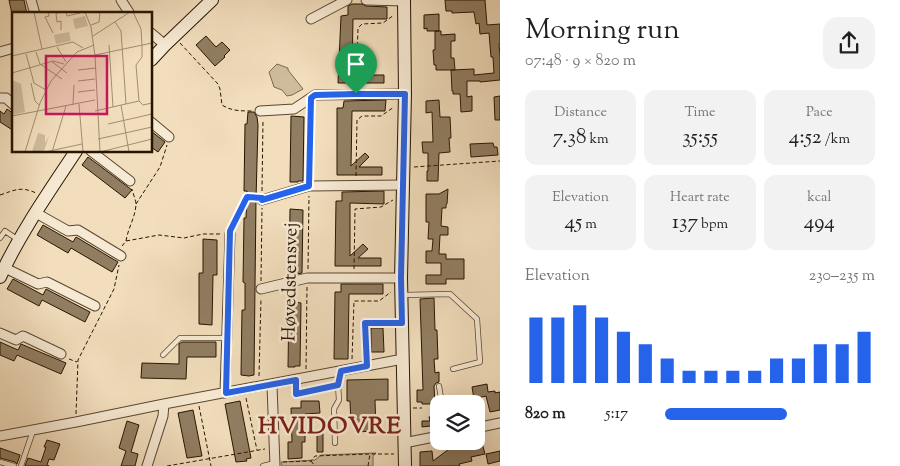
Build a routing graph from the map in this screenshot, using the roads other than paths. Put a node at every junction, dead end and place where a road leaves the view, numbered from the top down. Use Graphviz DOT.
graph roads {
  1 [pos="121,0"];
  2 [pos="212,0"];
  3 [pos="348,0"];
  4 [pos="366,0"];
  5 [pos="405,2"];
  6 [pos="129,12"];
  7 [pos="311,19"];
  8 [pos="152,33"];
  9 [pos="170,41"];
  10 [pos="152,59"];
  11 [pos="405,96"];
  12 [pos="0,98"];
  13 [pos="12,102"];
  14 [pos="260,111"];
  15 [pos="152,123"];
  16 [pos="169,137"];
  17 [pos="75,152"];
  18 [pos="92,152"];
  19 [pos="130,181"];
  20 [pos="403,190"];
  21 [pos="262,199"];
  22 [pos="36,213"];
  23 [pos="230,234"];
  24 [pos="0,238"];
  25 [pos="20,240"];
  26 [pos="121,256"];
  27 [pos="2,271"];
  28 [pos="401,278"];
  29 [pos="261,289"];
  30 [pos="402,296"];
  31 [pos="95,306"];
  32 [pos="402,323"];
  33 [pos="0,333"];
  34 [pos="227,338"];
  35 [pos="61,354"];
  36 [pos="163,355"];
  37 [pos="403,359"];
  38 [pos="367,366"];
  39 [pos="453,369"];
  40 [pos="341,371"];
  41 [pos="296,380"];
  42 [pos="272,385"];
  43 [pos="338,385"];
  44 [pos="439,386"];
  45 [pos="226,393"];
  46 [pos="440,395"];
  47 [pos="164,404"];
  48 [pos="500,423"];
  49 [pos="485,426"];
  50 [pos="33,430"];
  51 [pos="0,436"];
  52 [pos="430,441"];
  53 [pos="335,443"];
  54 [pos="405,454"];
  55 [pos="0,462"];
  56 [pos="275,464"];
  57 [pos="14,466"];
  58 [pos="21,466"];
  59 [pos="147,466"];
  60 [pos="263,466"];
  1 -- 6 [label="street"];
  2 -- 9 [label="street"];
  3 -- 7 [label="street"];
  4 -- 5 [label="street"];
  5 -- 11 [label="street"];
  8 -- 9 [label="street"];
  9 -- 10 [label="street"];
  11 -- 14 [label="street"];
  11 -- 20 [label="street"];
  12 -- 13 [label="street"];
  15 -- 16 [label="street"];
  17 -- 22 [label="street"];
  18 -- 19 [label="street"];
  20 -- 21 [label="street"];
  20 -- 28 [label="street"];
  22 -- 25 [label="street"];
  22 -- 26 [label="street"];
  23 -- 34 [label="street"];
  24 -- 25 [label="lane"];
  25 -- 27 [label="street"];
  27 -- 31 [label="street"];
  28 -- 29 [label="street"];
  28 -- 30 [label="street"];
  30 -- 32 [label="street"];
  30 -- 39 [label="lane"];
  32 -- 37 [label="street"];
  32 -- 38 [label="lane"];
  33 -- 35 [label="street"];
  34 -- 36 [label="lane"];
  34 -- 45 [label="street"];
  37 -- 38 [label="street"];
  37 -- 54 [label="street"];
  38 -- 40 [label="street"];
  40 -- 41 [label="street"];
  40 -- 43 [label="lane"];
  41 -- 42 [label="street"];
  41 -- 43 [label="lane"];
  42 -- 45 [label="street"];
  42 -- 56 [label="street"];
  43 -- 53 [label="lane"];
  44 -- 46 [label="lane"];
  45 -- 47 [label="street"];
  47 -- 50 [label="street"];
  47 -- 59 [label="street"];
  48 -- 49 [label="street"];
  50 -- 51 [label="street"];
  50 -- 58 [label="lane"];
  52 -- 54 [label="street"];
  55 -- 57 [label="lane"];
  56 -- 60 [label="lane"];
}
